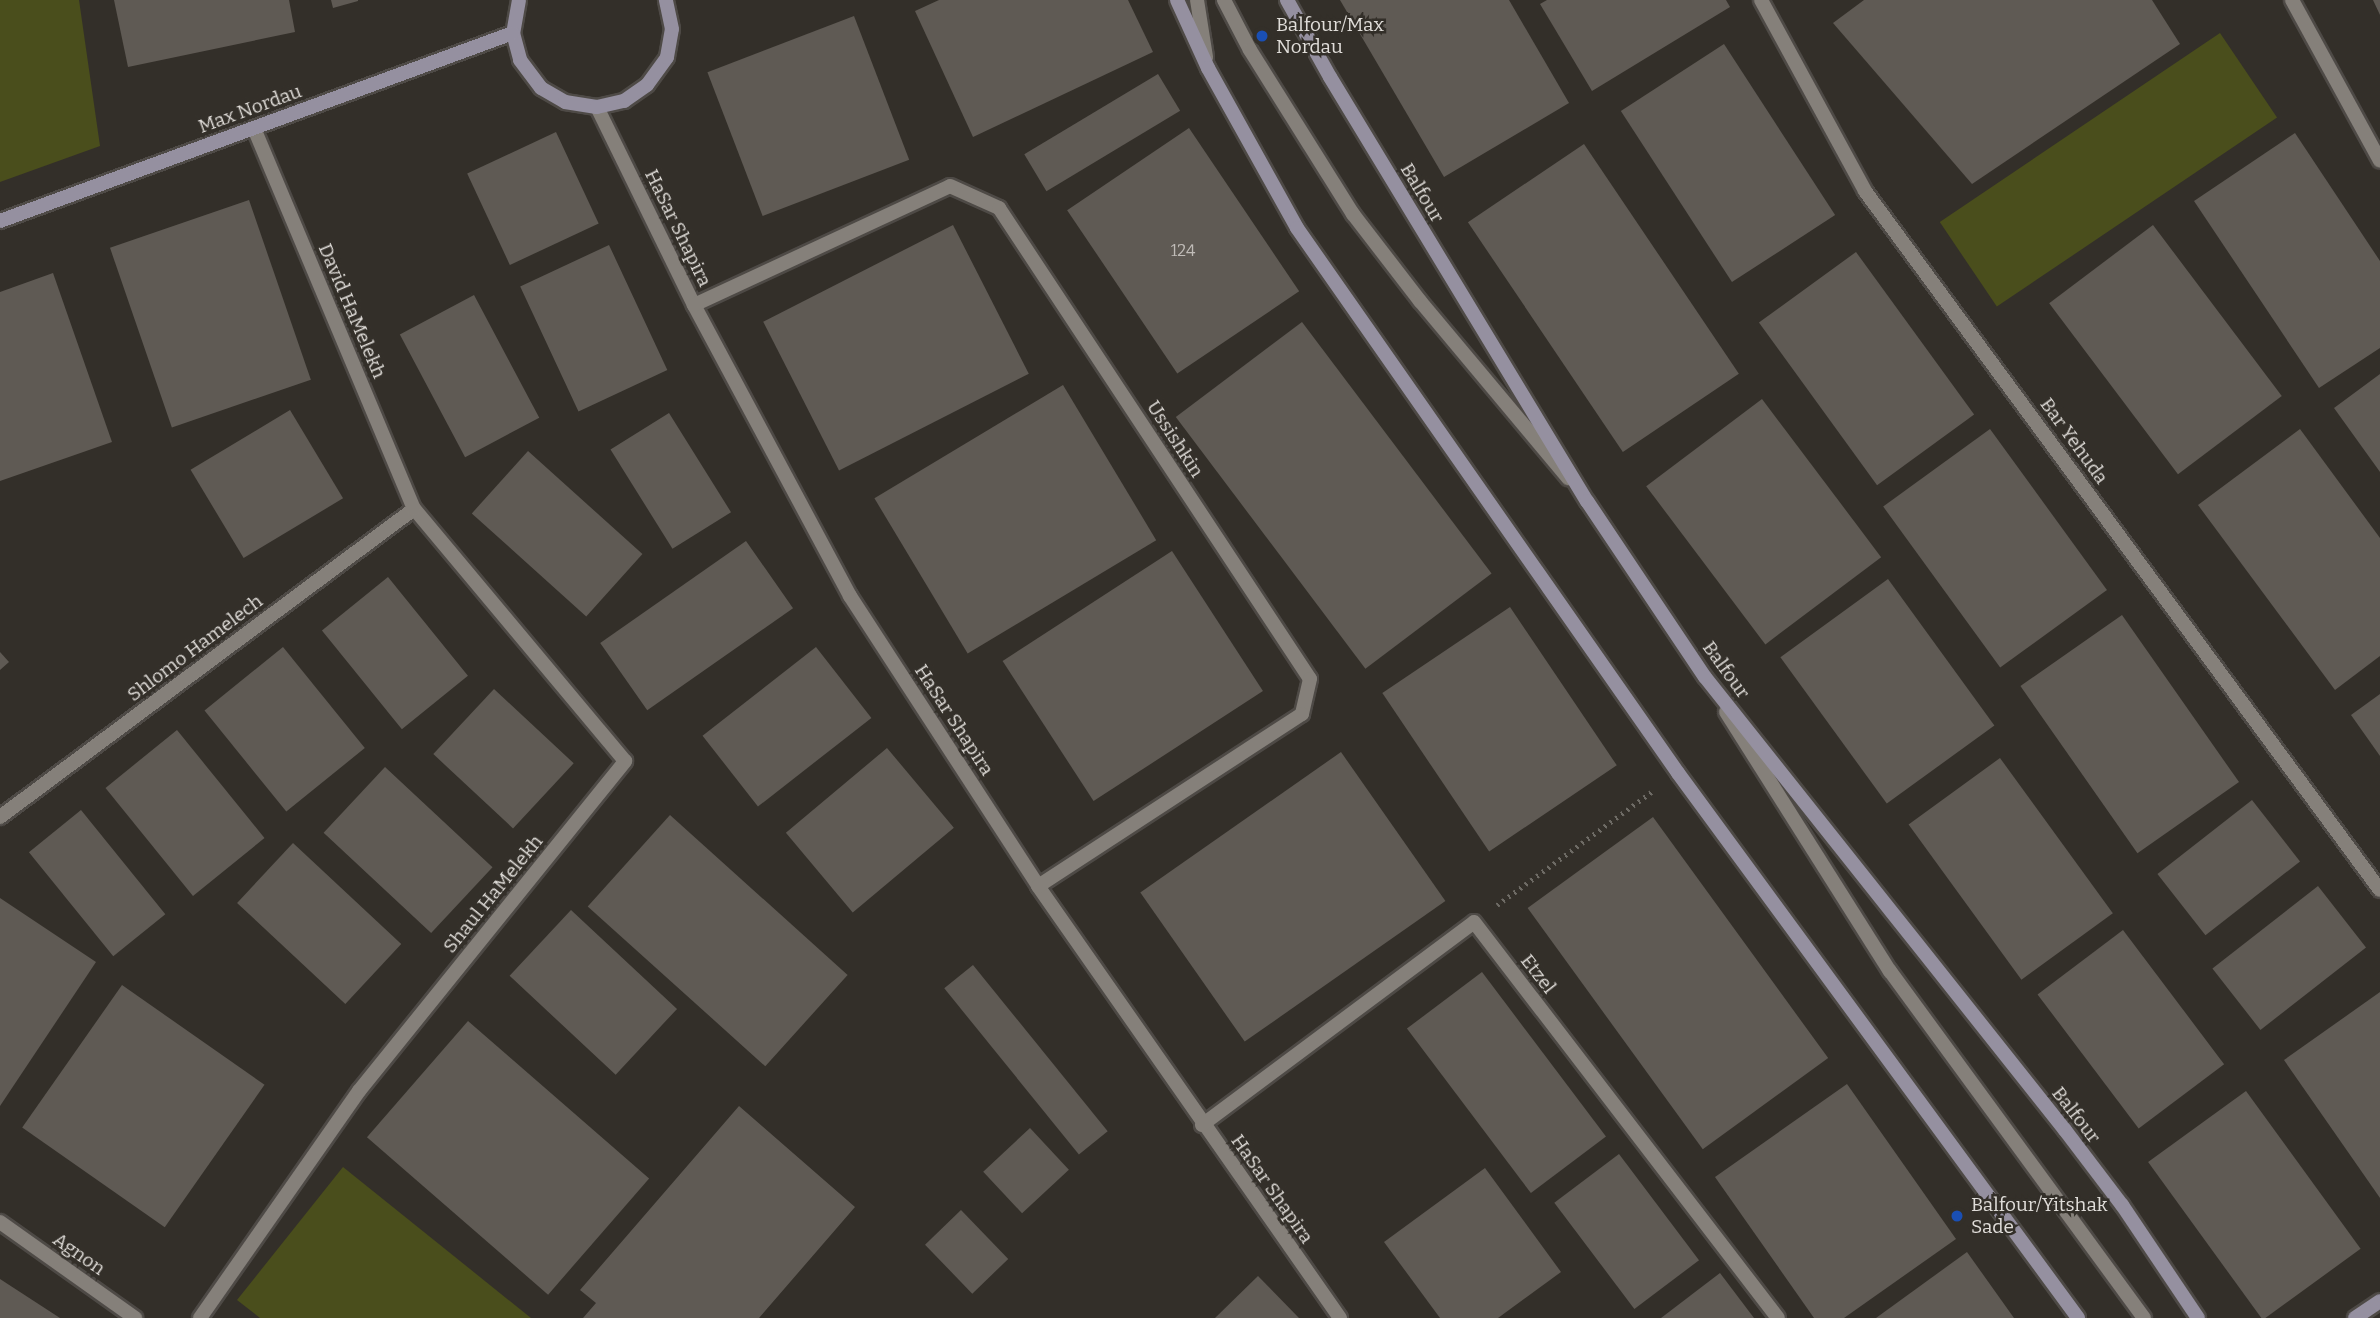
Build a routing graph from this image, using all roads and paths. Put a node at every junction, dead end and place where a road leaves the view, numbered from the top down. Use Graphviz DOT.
graph roads {
  1 [pos="519,0"];
  2 [pos="666,0"];
  3 [pos="1177,0"];
  4 [pos="1197,0"];
  5 [pos="1224,0"];
  6 [pos="1287,0"];
  7 [pos="1761,0"];
  8 [pos="2291,0"];
  9 [pos="513,33"];
  10 [pos="1208,68"];
  11 [pos="597,107"];
  12 [pos="254,128"];
  13 [pos="2380,161"];
  14 [pos="0,221"];
  15 [pos="694,304"];
  16 [pos="1587,501"];
  17 [pos="414,509"];
  18 [pos="1705,677"];
  19 [pos="1678,773"];
  20 [pos="0,817"];
  21 [pos="1038,886"];
  22 [pos="2380,890"];
  23 [pos="1474,922"];
  24 [pos="1202,1125"];
  25 [pos="0,1222"];
  26 [pos="2380,1301"];
  27 [pos="135,1318"];
  28 [pos="200,1318"];
  29 [pos="1340,1318"];
  30 [pos="1779,1318"];
  31 [pos="2078,1318"];
  32 [pos="2144,1318"];
  33 [pos="2198,1318"];
  34 [pos="2355,1318"];
  1 -- 9 [label="street"];
  2 -- 11 [label="street"];
  3 -- 10 [label="street"];
  4 -- 10 [label="street"];
  5 -- 16 [label="street"];
  6 -- 16 [label="street, Balfour"];
  7 -- 22 [label="street, Bar Yehuda"];
  8 -- 13 [label="street"];
  9 -- 11 [label="street"];
  9 -- 12 [label="street, Max Nordau"];
  10 -- 19 [label="street"];
  11 -- 15 [label="street, HaSar Shapira"];
  12 -- 14 [label="street, Max Nordau"];
  12 -- 17 [label="street, David HaMelekh"];
  15 -- 21 [label="street, HaSar Shapira"];
  15 -- 21 [label="street, Ussishkin"];
  16 -- 18 [label="street, Balfour"];
  17 -- 20 [label="street, Shlomo Hamelech"];
  17 -- 28 [label="street, Shaul HaMelekh"];
  18 -- 32 [label="street"];
  18 -- 33 [label="street, Balfour"];
  19 -- 23 [label="path"];
  19 -- 31 [label="street"];
  21 -- 24 [label="street, HaSar Shapira"];
  23 -- 24 [label="street"];
  23 -- 30 [label="street, Etzel"];
  24 -- 29 [label="street, HaSar Shapira"];
  25 -- 27 [label="street, Agnon"];
  26 -- 34 [label="street"];
}
